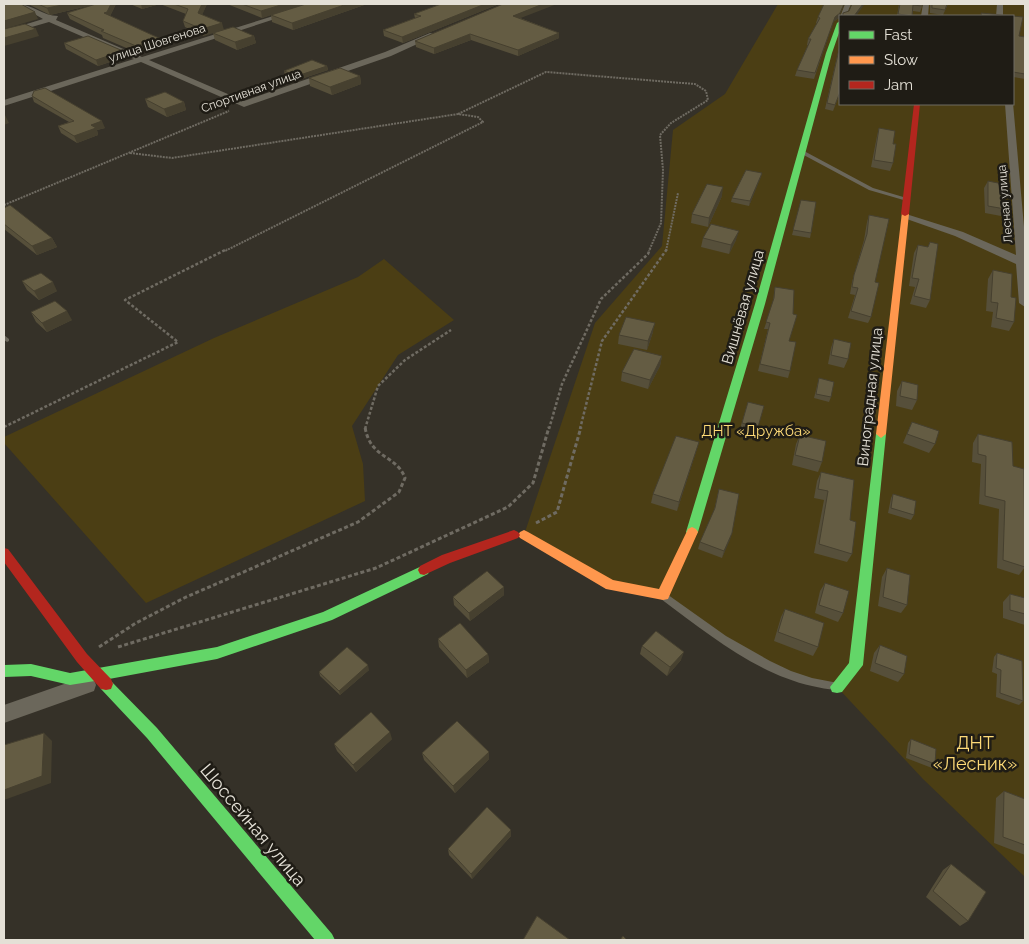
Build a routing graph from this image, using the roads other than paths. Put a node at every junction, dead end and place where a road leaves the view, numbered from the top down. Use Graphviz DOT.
graph roads {
  1 [pos="20,4"];
  2 [pos="318,4"];
  3 [pos="67,15"];
  4 [pos="50,20"];
  5 [pos="839,26"];
  6 [pos="4,33"];
  7 [pos="440,33"];
  8 [pos="143,60"];
  9 [pos="4,103"];
  10 [pos="917,105"];
  11 [pos="1009,105"];
  12 [pos="802,152"];
  13 [pos="907,199"];
  14 [pos="906,217"];
  15 [pos="1024,263"];
  16 [pos="1025,303"];
  17 [pos="4,553"];
  18 [pos="663,595"];
  19 [pos="4,671"];
  20 [pos="99,676"];
  21 [pos="837,687"];
  22 [pos="4,714"];
  23 [pos="326,940"];
  1 -- 4 [label="street"];
  2 -- 8 [label="street, улица Шовгенова"];
  3 -- 4 [label="street"];
  4 -- 6 [label="street"];
  4 -- 8 [label="street"];
  5 -- 12 [label="street, Вишнёвая улица"];
  7 -- 8 [label="street, Спортивная улица"];
  8 -- 9 [label="street, улица Шовгенова"];
  10 -- 13 [label="street, Виноградная улица"];
  11 -- 15 [label="street, Лесная улица"];
  12 -- 13 [label="lane"];
  12 -- 18 [label="street, Вишнёвая улица"];
  13 -- 14 [label="street, Виноградная улица"];
  14 -- 15 [label="street"];
  14 -- 21 [label="street, Виноградная улица"];
  15 -- 16 [label="street, Лесная улица"];
  17 -- 20 [label="street, Шоссейная улица"];
  18 -- 20 [label="street"];
  18 -- 21 [label="lane"];
  19 -- 20 [label="street"];
  20 -- 22 [label="street"];
  20 -- 23 [label="street, Шоссейная улица"];
}
